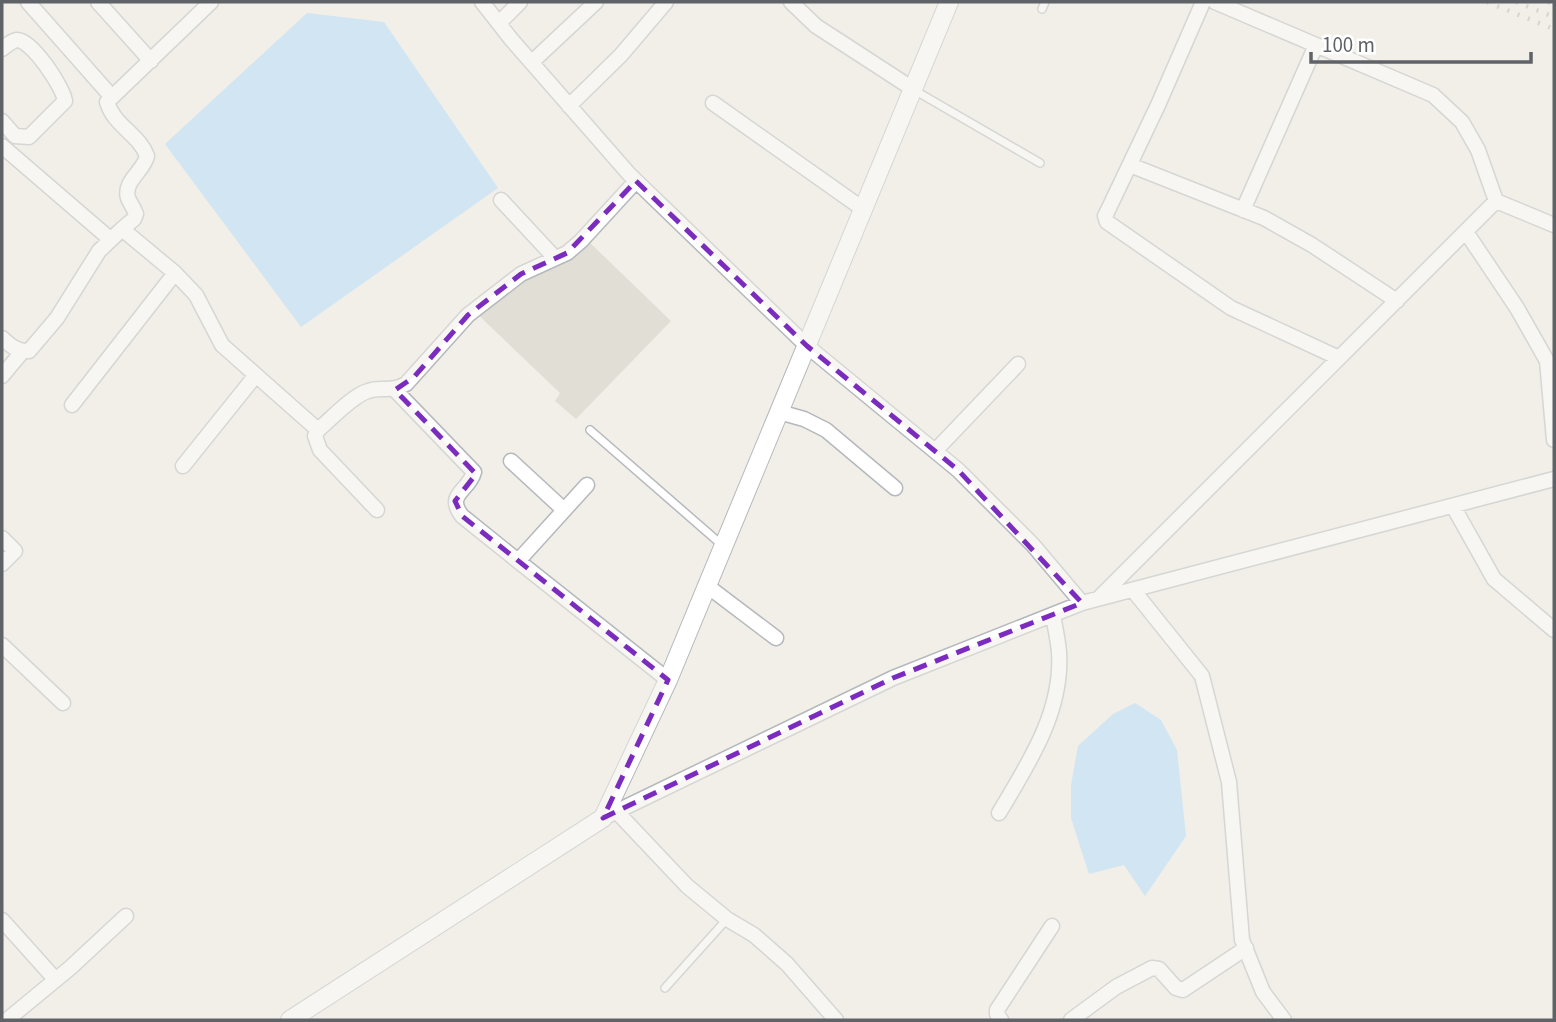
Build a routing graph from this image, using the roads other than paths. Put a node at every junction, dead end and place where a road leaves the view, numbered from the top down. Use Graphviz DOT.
graph roads {
  1 [pos="28,2"];
  2 [pos="98,2"];
  3 [pos="211,2"];
  4 [pos="482,2"];
  5 [pos="520,2"];
  6 [pos="596,2"];
  7 [pos="666,2"];
  8 [pos="791,2"];
  9 [pos="949,2"];
  10 [pos="1203,2"];
  11 [pos="1215,2"];
  12 [pos="499,23"];
  13 [pos="1316,45"];
  14 [pos="2,48"];
  15 [pos="151,61"];
  16 [pos="531,62"];
  17 [pos="913,89"];
  18 [pos="111,96"];
  19 [pos="713,103"];
  20 [pos="569,106"];
  21 [pos="2,121"];
  22 [pos="2,146"];
  23 [pos="1041,163"];
  24 [pos="1130,165"];
  25 [pos="636,181"];
  26 [pos="501,200"];
  27 [pos="1496,201"];
  28 [pos="863,209"];
  29 [pos="1242,210"];
  30 [pos="1554,225"];
  31 [pos="122,229"];
  32 [pos="1466,232"];
  33 [pos="110,239"];
  34 [pos="555,258"];
  35 [pos="175,273"];
  36 [pos="1396,300"];
  37 [pos="2,338"];
  38 [pos="807,346"];
  39 [pos="22,352"];
  40 [pos="1339,358"];
  41 [pos="1018,365"];
  42 [pos="256,375"];
  43 [pos="2,376"];
  44 [pos="395,390"];
  45 [pos="72,405"];
  46 [pos="779,412"];
  47 [pos="318,430"];
  48 [pos="590,430"];
  49 [pos="1554,440"];
  50 [pos="935,451"];
  51 [pos="511,460"];
  52 [pos="183,466"];
  53 [pos="1554,479"];
  54 [pos="587,485"];
  55 [pos="895,488"];
  56 [pos="1453,506"];
  57 [pos="377,510"];
  58 [pos="564,510"];
  59 [pos="2,538"];
  60 [pos="723,546"];
  61 [pos="518,561"];
  62 [pos="2,564"];
  63 [pos="706,585"];
  64 [pos="1133,590"];
  65 [pos="1098,599"];
  66 [pos="1082,603"];
  67 [pos="1053,615"];
  68 [pos="1554,630"];
  69 [pos="776,638"];
  70 [pos="2,645"];
  71 [pos="668,680"];
  72 [pos="63,702"];
  73 [pos="999,813"];
  74 [pos="610,815"];
  75 [pos="126,916"];
  76 [pos="727,919"];
  77 [pos="2,920"];
  78 [pos="1052,926"];
  79 [pos="1246,948"];
  80 [pos="55,979"];
  81 [pos="665,988"];
  82 [pos="7,1020"];
  83 [pos="290,1020"];
  84 [pos="836,1020"];
  85 [pos="1001,1020"];
  86 [pos="1071,1020"];
  87 [pos="1284,1020"];
  1 -- 18 [label="street"];
  2 -- 15 [label="street"];
  3 -- 15 [label="street"];
  4 -- 12 [label="street"];
  5 -- 12 [label="street"];
  6 -- 16 [label="street"];
  7 -- 20 [label="street"];
  8 -- 17 [label="street"];
  9 -- 17 [label="street"];
  10 -- 24 [label="street"];
  11 -- 13 [label="street"];
  12 -- 16 [label="street"];
  13 -- 27 [label="street"];
  13 -- 29 [label="street"];
  14 -- 21 [label="street"];
  15 -- 18 [label="street"];
  16 -- 20 [label="street"];
  17 -- 23 [label="lane"];
  17 -- 28 [label="street"];
  18 -- 31 [label="street"];
  19 -- 28 [label="street"];
  20 -- 25 [label="street"];
  22 -- 33 [label="street"];
  24 -- 29 [label="street"];
  24 -- 40 [label="street"];
  25 -- 34 [label="street"];
  25 -- 38 [label="street"];
  26 -- 34 [label="street"];
  27 -- 30 [label="street"];
  27 -- 32 [label="street"];
  28 -- 38 [label="street"];
  29 -- 36 [label="street"];
  31 -- 33 [label="street"];
  31 -- 35 [label="street"];
  32 -- 36 [label="street"];
  32 -- 49 [label="street"];
  33 -- 39 [label="street"];
  34 -- 44 [label="street"];
  35 -- 42 [label="street"];
  35 -- 45 [label="street"];
  36 -- 40 [label="street"];
  37 -- 39 [label="street"];
  38 -- 46 [label="street"];
  38 -- 50 [label="street"];
  39 -- 43 [label="street"];
  40 -- 65 [label="street"];
  41 -- 50 [label="street"];
  42 -- 47 [label="street"];
  42 -- 52 [label="street"];
  44 -- 47 [label="street"];
  44 -- 61 [label="street"];
  46 -- 55 [label="street"];
  46 -- 60 [label="street"];
  47 -- 57 [label="street"];
  48 -- 60 [label="lane"];
  50 -- 66 [label="street"];
  51 -- 58 [label="street"];
  53 -- 56 [label="street"];
  54 -- 58 [label="street"];
  56 -- 64 [label="street"];
  56 -- 68 [label="street"];
  58 -- 61 [label="street"];
  59 -- 62 [label="street"];
  60 -- 63 [label="street"];
  61 -- 71 [label="street"];
  63 -- 69 [label="street"];
  63 -- 71 [label="street"];
  64 -- 65 [label="street"];
  64 -- 79 [label="street"];
  65 -- 66 [label="street"];
  66 -- 67 [label="street"];
  67 -- 73 [label="street"];
  67 -- 74 [label="street"];
  70 -- 72 [label="street"];
  71 -- 74 [label="street"];
  74 -- 76 [label="street"];
  74 -- 83 [label="street"];
  75 -- 80 [label="street"];
  76 -- 81 [label="lane"];
  76 -- 84 [label="street"];
  77 -- 80 [label="street"];
  78 -- 85 [label="street"];
  79 -- 86 [label="street"];
  79 -- 87 [label="street"];
  80 -- 82 [label="street"];
}
